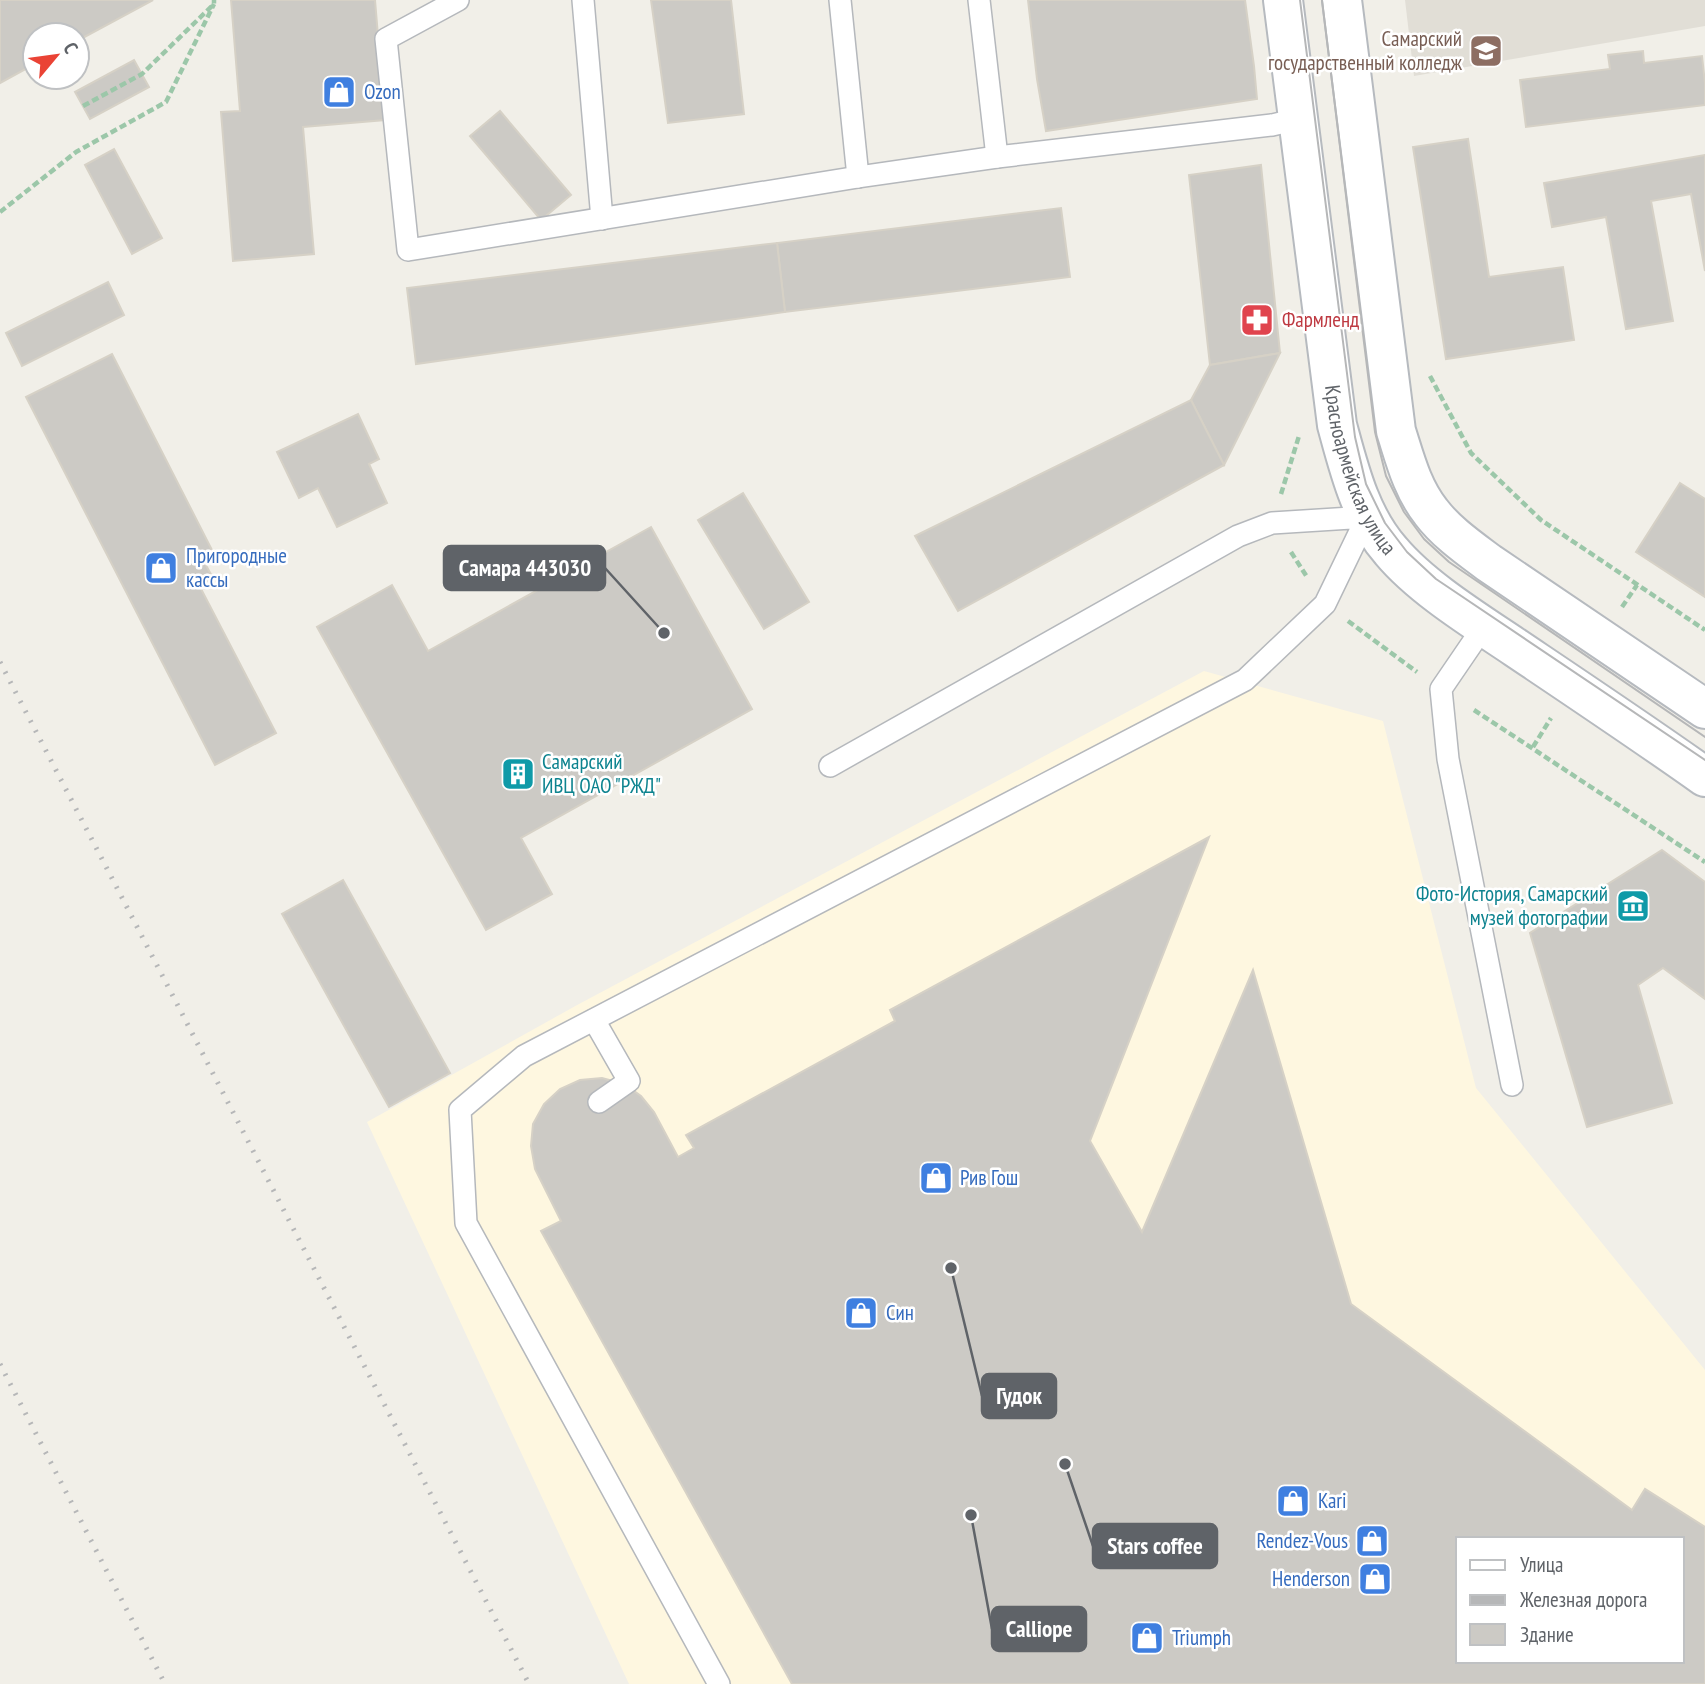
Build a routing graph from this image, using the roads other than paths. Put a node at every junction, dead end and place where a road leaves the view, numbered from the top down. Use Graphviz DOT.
graph roads {
  1 [pos="458,0"];
  2 [pos="583,0"];
  3 [pos="840,0"];
  4 [pos="979,0"];
  5 [pos="1283,0"];
  6 [pos="1342,0"];
  7 [pos="1298,119"];
  8 [pos="997,157"];
  9 [pos="858,177"];
  10 [pos="603,219"];
  11 [pos="1367,517"];
  12 [pos="1484,626"];
  13 [pos="1705,709"];
  14 [pos="830,766"];
  15 [pos="1705,777"];
  16 [pos="594,1020"];
  17 [pos="1511,1085"];
  18 [pos="599,1102"];
  19 [pos="719,1684"];
  1 -- 10 [label="lane"];
  2 -- 10 [label="lane"];
  3 -- 9 [label="lane"];
  4 -- 8 [label="lane"];
  5 -- 7 [label="main road, Красноармейская улица"];
  6 -- 13 [label="main road, Красноармейская улица"];
  7 -- 8 [label="lane"];
  7 -- 11 [label="main road, Красноармейская улица"];
  8 -- 9 [label="lane"];
  9 -- 10 [label="lane"];
  11 -- 12 [label="main road, Красноармейская улица"];
  11 -- 14 [label="lane"];
  11 -- 16 [label="lane"];
  12 -- 15 [label="main road, Красноармейская улица"];
  12 -- 17 [label="lane"];
  16 -- 18 [label="lane"];
  16 -- 19 [label="lane"];
}
